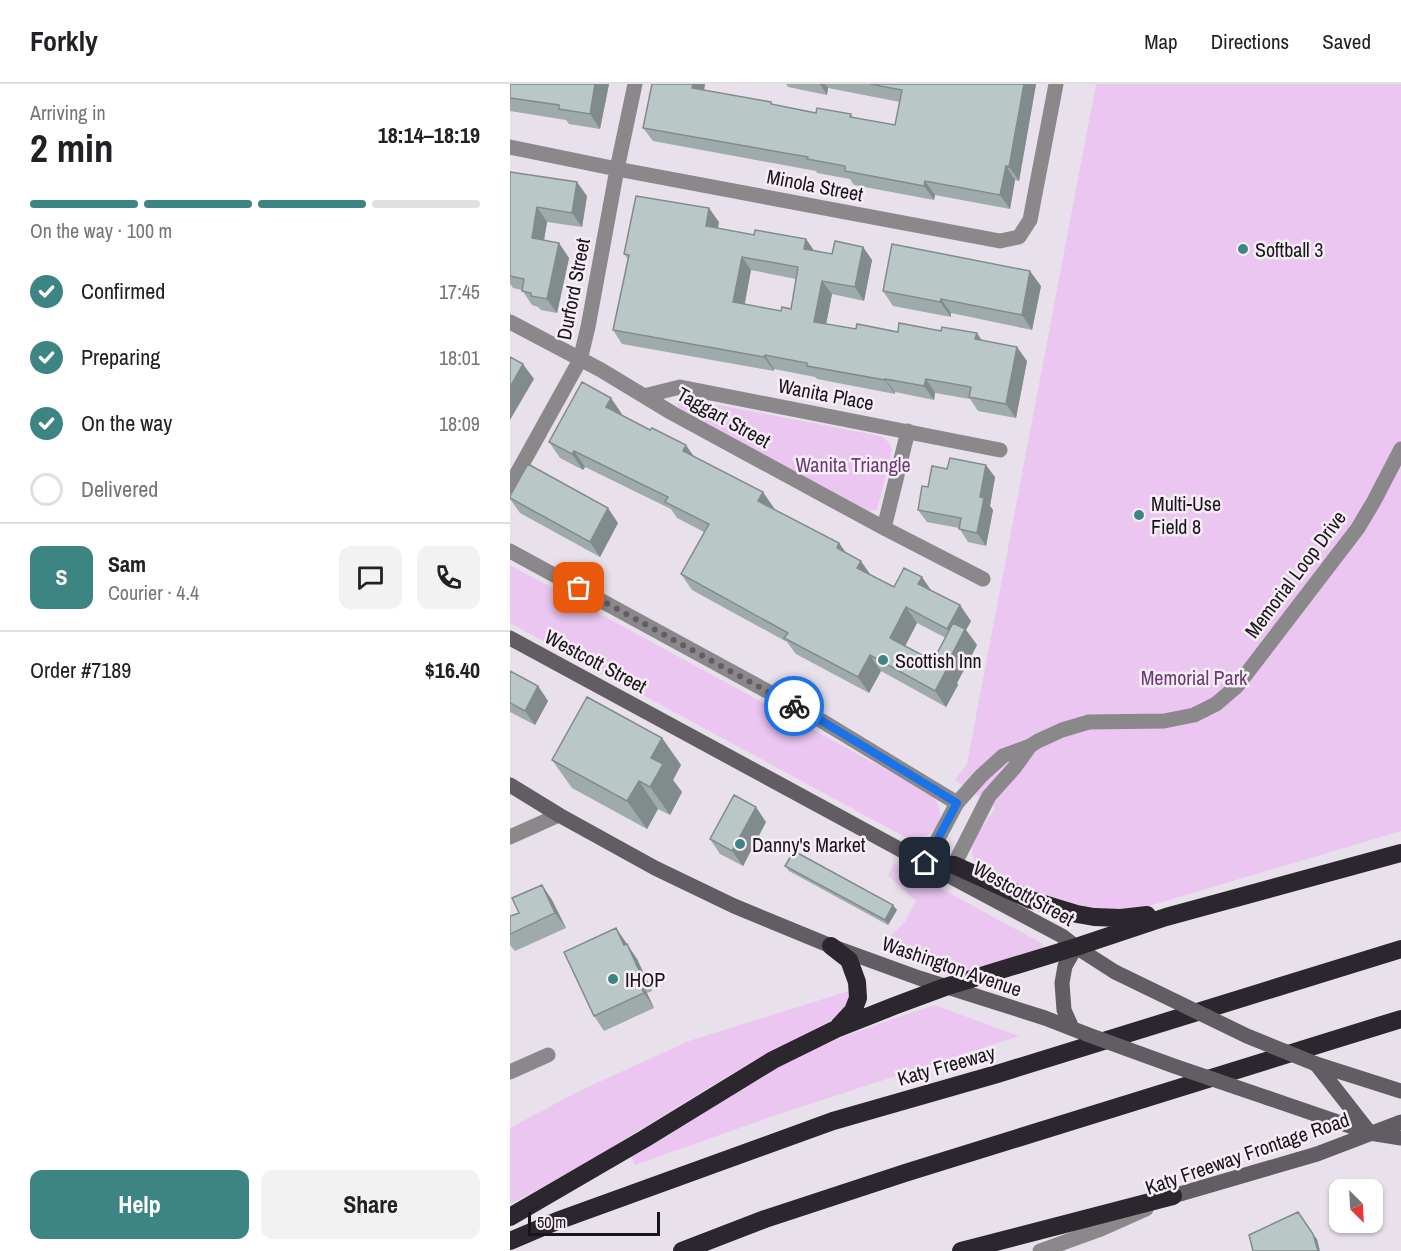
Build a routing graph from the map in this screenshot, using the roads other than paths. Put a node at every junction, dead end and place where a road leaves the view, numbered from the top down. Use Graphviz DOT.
graph roads {
  1 [pos="635,84"];
  2 [pos="1056,84"];
  3 [pos="510,147"];
  4 [pos="617,169"];
  5 [pos="510,322"];
  6 [pos="580,360"];
  7 [pos="644,396"];
  8 [pos="908,431"];
  9 [pos="1401,449"];
  10 [pos="1000,450"];
  11 [pos="510,486"];
  12 [pos="884,528"];
  13 [pos="510,551"];
  14 [pos="983,579"];
  15 [pos="510,638"];
  16 [pos="1030,746"];
  17 [pos="510,785"];
  18 [pos="957,803"];
  19 [pos="559,815"];
  20 [pos="510,837"];
  21 [pos="1401,853"];
  22 [pos="925,863"];
  23 [pos="954,865"];
  24 [pos="1166,917"];
  25 [pos="831,946"];
  26 [pos="1076,947"];
  27 [pos="1401,949"];
  28 [pos="945,987"];
  29 [pos="1401,1019"];
  30 [pos="836,1029"];
  31 [pos="1072,1029"];
  32 [pos="548,1055"];
  33 [pos="1316,1064"];
  34 [pos="510,1072"];
  35 [pos="1401,1091"];
  36 [pos="1401,1122"];
  37 [pos="1370,1133"];
  38 [pos="1401,1138"];
  39 [pos="1173,1196"];
  40 [pos="510,1217"];
  41 [pos="510,1241"];
  42 [pos="682,1251"];
  43 [pos="961,1251"];
  44 [pos="1040,1251"];
  1 -- 4 [label="street, Durford Street"];
  2 -- 4 [label="street, Minola Street"];
  3 -- 4 [label="street, Minola Street"];
  4 -- 6 [label="street, Durford Street"];
  5 -- 6 [label="street, Taggart Street"];
  6 -- 7 [label="street, Taggart Street"];
  6 -- 11 [label="street, Durford Street"];
  7 -- 8 [label="street, Wanita Place"];
  7 -- 12 [label="street, Taggart Street"];
  8 -- 10 [label="street, Wanita Place"];
  8 -- 12 [label="street"];
  9 -- 16 [label="street, Memorial Loop Drive"];
  12 -- 14 [label="street, Taggart Street"];
  13 -- 18 [label="street"];
  15 -- 22 [label="main road, Westcott Street"];
  16 -- 18 [label="street, Memorial Loop Drive"];
  16 -- 23 [label="street, Memorial Loop Drive"];
  17 -- 19 [label="main road, Washington Avenue"];
  18 -- 22 [label="street, Memorial Loop Drive"];
  19 -- 20 [label="street"];
  19 -- 25 [label="main road, Washington Avenue"];
  21 -- 24 [label="highway"];
  22 -- 23 [label="highway"];
  22 -- 26 [label="main road, Westcott Street"];
  23 -- 24 [label="highway"];
  24 -- 26 [label="highway"];
  25 -- 28 [label="main road, Washington Avenue"];
  25 -- 30 [label="highway"];
  26 -- 28 [label="highway"];
  26 -- 31 [label="main road"];
  26 -- 33 [label="main road, Westcott Street, bridge"];
  27 -- 41 [label="highway, Katy Freeway"];
  28 -- 30 [label="highway"];
  28 -- 31 [label="main road, Washington Avenue"];
  29 -- 42 [label="highway"];
  30 -- 40 [label="highway"];
  31 -- 37 [label="main road, Washington Avenue, bridge"];
  32 -- 34 [label="street"];
  33 -- 35 [label="main road, Westcott Street"];
  33 -- 37 [label="main road"];
  36 -- 37 [label="main road, Katy Freeway Frontage Road"];
  37 -- 38 [label="main road, Washington Avenue"];
  37 -- 39 [label="main road, Katy Freeway Frontage Road"];
  39 -- 43 [label="highway"];
  39 -- 44 [label="street, Katy Freeway Frontage Road"];
}
